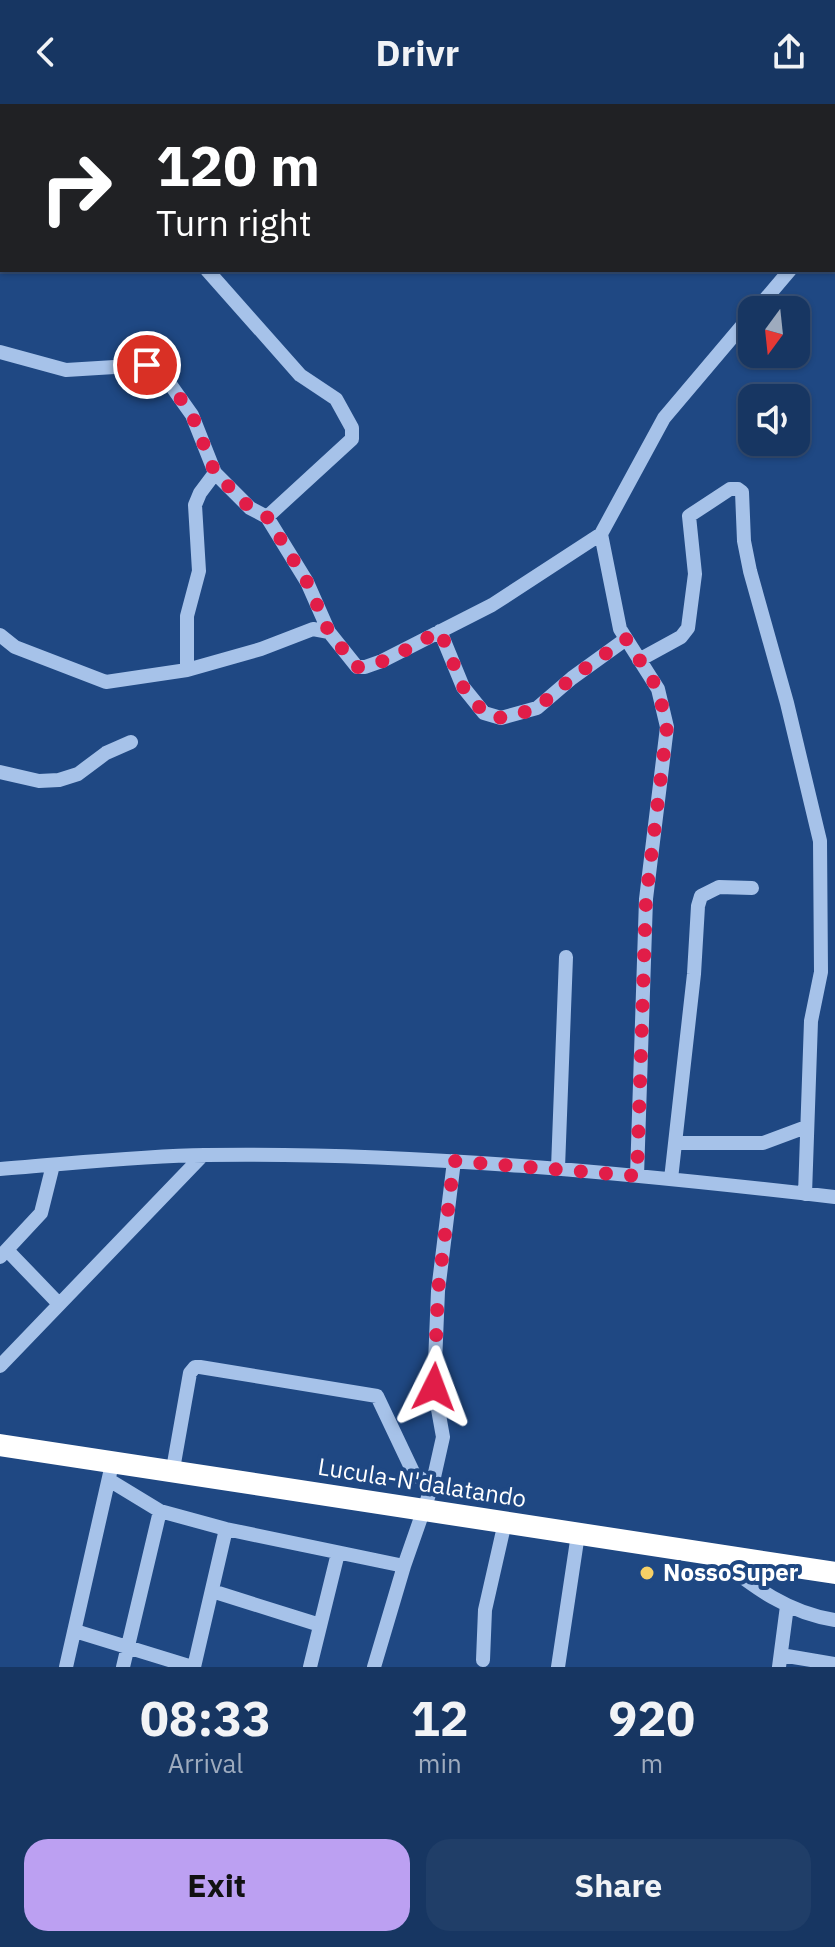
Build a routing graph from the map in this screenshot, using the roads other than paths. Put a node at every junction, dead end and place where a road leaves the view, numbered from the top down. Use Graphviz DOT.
graph roads {
  1 [pos="209,272"];
  2 [pos="788,272"];
  3 [pos="768,296"];
  4 [pos="738,331"];
  5 [pos="0,352"];
  6 [pos="215,473"];
  7 [pos="267,517"];
  8 [pos="601,534"];
  9 [pos="440,631"];
  10 [pos="329,632"];
  11 [pos="0,635"];
  12 [pos="626,639"];
  13 [pos="15,647"];
  14 [pos="0,651"];
  15 [pos="639,660"];
  16 [pos="187,670"];
  17 [pos="131,742"];
  18 [pos="0,772"];
  19 [pos="752,888"];
  20 [pos="566,957"];
  21 [pos="806,1127"];
  22 [pos="675,1143"];
  23 [pos="203,1155"];
  24 [pos="454,1161"];
  25 [pos="53,1165"];
  26 [pos="558,1168"];
  27 [pos="0,1169"];
  28 [pos="637,1176"];
  29 [pos="671,1179"];
  30 [pos="805,1194"];
  31 [pos="835,1197"];
  32 [pos="3,1254"];
  33 [pos="59,1304"];
  34 [pos="0,1366"];
  35 [pos="0,1445"];
  36 [pos="173,1469"];
  37 [pos="110,1471"];
  38 [pos="432,1486"];
  39 [pos="423,1510"];
  40 [pos="160,1511"];
  41 [pos="505,1522"];
  42 [pos="226,1529"];
  43 [pos="578,1534"];
  44 [pos="338,1553"];
  45 [pos="711,1554"];
  46 [pos="404,1566"];
  47 [pos="835,1573"];
  48 [pos="212,1591"];
  49 [pos="787,1606"];
  50 [pos="835,1620"];
  51 [pos="320,1625"];
  52 [pos="75,1631"];
  53 [pos="128,1646"];
  54 [pos="483,1660"];
  55 [pos="780,1661"];
  56 [pos="835,1664"];
  57 [pos="66,1667"];
  58 [pos="123,1667"];
  59 [pos="193,1667"];
  60 [pos="310,1667"];
  61 [pos="374,1667"];
  62 [pos="558,1667"];
  1 -- 7 [label="street"];
  2 -- 3 [label="street"];
  4 -- 8 [label="street"];
  5 -- 6 [label="street"];
  6 -- 7 [label="street"];
  6 -- 16 [label="street"];
  7 -- 10 [label="street"];
  8 -- 9 [label="street"];
  8 -- 12 [label="street"];
  9 -- 10 [label="street"];
  9 -- 12 [label="street"];
  10 -- 16 [label="street"];
  11 -- 13 [label="street"];
  12 -- 15 [label="street"];
  13 -- 14 [label="street"];
  13 -- 16 [label="street"];
  15 -- 21 [label="street"];
  15 -- 28 [label="street"];
  17 -- 18 [label="street"];
  19 -- 22 [label="street"];
  20 -- 26 [label="street"];
  21 -- 22 [label="street"];
  21 -- 30 [label="street"];
  22 -- 29 [label="street"];
  23 -- 24 [label="street"];
  23 -- 25 [label="street"];
  23 -- 33 [label="street"];
  24 -- 26 [label="street"];
  24 -- 38 [label="street"];
  25 -- 27 [label="street"];
  25 -- 32 [label="street"];
  26 -- 28 [label="street"];
  28 -- 29 [label="street"];
  29 -- 30 [label="street"];
  30 -- 31 [label="street"];
  32 -- 33 [label="street"];
  33 -- 34 [label="street"];
  35 -- 37 [label="highway, Lucula-N'dalatando"];
  36 -- 37 [label="highway, Lucula-N'dalatando"];
  36 -- 38 [label="street"];
  36 -- 39 [label="highway, Lucula-N'dalatando"];
  37 -- 40 [label="street"];
  37 -- 52 [label="street"];
  38 -- 39 [label="street"];
  39 -- 41 [label="highway, Lucula-N'dalatando"];
  39 -- 46 [label="street"];
  40 -- 42 [label="street"];
  40 -- 53 [label="street"];
  41 -- 43 [label="highway, Lucula-N'dalatando"];
  41 -- 54 [label="street"];
  42 -- 44 [label="street"];
  42 -- 48 [label="street"];
  43 -- 45 [label="highway, Lucula-N'dalatando"];
  43 -- 62 [label="street"];
  44 -- 46 [label="street"];
  44 -- 51 [label="street"];
  45 -- 47 [label="highway, Lucula-N'dalatando"];
  45 -- 49 [label="street"];
  46 -- 61 [label="street"];
  48 -- 51 [label="street"];
  48 -- 59 [label="street"];
  49 -- 50 [label="street"];
  49 -- 55 [label="street"];
  51 -- 60 [label="street"];
  52 -- 53 [label="street"];
  52 -- 57 [label="street"];
  53 -- 58 [label="street"];
  53 -- 59 [label="street"];
  55 -- 56 [label="street"];
}
